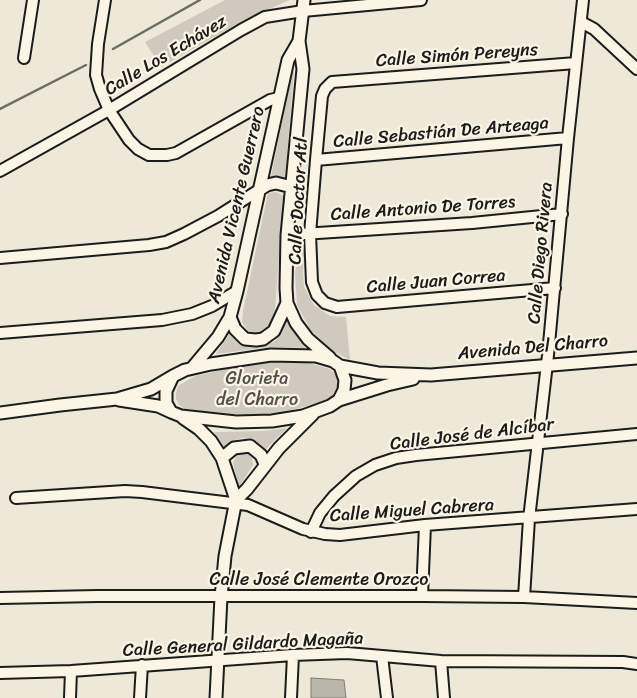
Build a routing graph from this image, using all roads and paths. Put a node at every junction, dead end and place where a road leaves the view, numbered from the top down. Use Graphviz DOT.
graph roads {
  1 [pos="33,0"];
  2 [pos="105,0"];
  3 [pos="421,0"];
  4 [pos="583,0"];
  5 [pos="304,5"];
  6 [pos="581,22"];
  7 [pos="299,41"];
  8 [pos="24,58"];
  9 [pos="576,63"];
  10 [pos="637,68"];
  11 [pos="339,81"];
  12 [pos="279,98"];
  13 [pos="109,110"];
  14 [pos="568,138"];
  15 [pos="316,160"];
  16 [pos="0,171"];
  17 [pos="292,187"];
  18 [pos="259,190"];
  19 [pos="562,214"];
  20 [pos="310,234"];
  21 [pos="288,235"];
  22 [pos="0,258"];
  23 [pos="555,288"];
  24 [pos="237,291"];
  25 [pos="287,303"];
  26 [pos="350,306"];
  27 [pos="230,317"];
  28 [pos="0,333"];
  29 [pos="637,358"];
  30 [pos="337,364"];
  31 [pos="548,364"];
  32 [pos="192,368"];
  33 [pos="431,375"];
  34 [pos="173,376"];
  35 [pos="117,399"];
  36 [pos="339,400"];
  37 [pos="0,413"];
  38 [pos="314,413"];
  39 [pos="176,414"];
  40 [pos="637,434"];
  41 [pos="537,442"];
  42 [pos="222,458"];
  43 [pos="265,464"];
  44 [pos="16,498"];
  45 [pos="236,502"];
  46 [pos="637,509"];
  47 [pos="529,518"];
  48 [pos="425,525"];
  49 [pos="311,532"];
  50 [pos="422,596"];
  51 [pos="220,597"];
  52 [pos="524,597"];
  53 [pos="0,598"];
  54 [pos="637,603"];
  55 [pos="292,655"];
  56 [pos="382,656"];
  57 [pos="440,661"];
  58 [pos="217,662"];
  59 [pos="637,664"];
  60 [pos="142,665"];
  61 [pos="71,671"];
  62 [pos="0,672"];
  63 [pos="70,698"];
  64 [pos="140,698"];
  65 [pos="216,698"];
  66 [pos="291,698"];
  67 [pos="387,698"];
  68 [pos="444,698"];
  1 -- 8 [label="street"];
  2 -- 13 [label="street"];
  3 -- 5 [label="street, Calle Los Echávez"];
  4 -- 6 [label="street, Calle Diego Rivera"];
  5 -- 7 [label="street, Avenida Vicente Guerrero"];
  5 -- 13 [label="street, Calle Los Echávez"];
  6 -- 9 [label="street, Calle Diego Rivera"];
  6 -- 10 [label="street"];
  7 -- 12 [label="street, Avenida Vicente Guerrero"];
  7 -- 17 [label="street, Avenida Vicente Guerrero"];
  9 -- 11 [label="street, Calle Simón Pereyns"];
  9 -- 14 [label="street, Calle Diego Rivera"];
  11 -- 15 [label="street, Calle Doctor Atl"];
  12 -- 13 [label="street"];
  12 -- 18 [label="street, Avenida Vicente Guerrero"];
  13 -- 16 [label="street, Calle Los Echávez"];
  14 -- 15 [label="street, Calle Sebastián De Arteaga"];
  14 -- 19 [label="street, Calle Diego Rivera"];
  15 -- 20 [label="street, Calle Doctor Atl"];
  17 -- 18 [label="street"];
  17 -- 21 [label="street, Avenida Vicente Guerrero"];
  18 -- 22 [label="street"];
  18 -- 24 [label="street, Avenida Vicente Guerrero"];
  19 -- 20 [label="street, Calle Antonio De Torres"];
  19 -- 23 [label="street, Calle Diego Rivera"];
  20 -- 21 [label="street, Calle Antonio De Torres"];
  20 -- 26 [label="street, Calle Doctor Atl"];
  21 -- 25 [label="street, Avenida Vicente Guerrero"];
  23 -- 26 [label="street, Calle Juan Correa"];
  23 -- 31 [label="street, Calle Diego Rivera"];
  24 -- 27 [label="street, Avenida Vicente Guerrero"];
  24 -- 28 [label="street"];
  25 -- 27 [label="street"];
  25 -- 30 [label="street, Avenida Vicente Guerrero"];
  27 -- 32 [label="street, Avenida Vicente Guerrero"];
  29 -- 31 [label="street, Avenida Del Charro"];
  30 -- 32 [label="street, Avenida Del Charro"];
  30 -- 33 [label="street, Avenida Del Charro"];
  30 -- 36 [label="street"];
  31 -- 33 [label="street, Avenida Del Charro"];
  31 -- 41 [label="street, Calle Diego Rivera"];
  32 -- 34 [label="street"];
  33 -- 36 [label="street, Avenida Del Charro"];
  34 -- 35 [label="street"];
  34 -- 39 [label="street"];
  35 -- 37 [label="street"];
  35 -- 39 [label="street"];
  36 -- 38 [label="street, Avenida Del Charro"];
  38 -- 39 [label="street"];
  38 -- 43 [label="street"];
  39 -- 42 [label="street"];
  40 -- 41 [label="street, Calle José de Alcíbar"];
  41 -- 47 [label="street, Calle Diego Rivera"];
  41 -- 49 [label="street, Calle José de Alcíbar"];
  42 -- 43 [label="street"];
  42 -- 45 [label="street"];
  43 -- 45 [label="street"];
  44 -- 45 [label="street, Calle Miguel Cabrera"];
  45 -- 49 [label="street, Calle Miguel Cabrera"];
  45 -- 51 [label="street"];
  46 -- 47 [label="street, Calle Miguel Cabrera"];
  47 -- 48 [label="street, Calle Miguel Cabrera"];
  47 -- 52 [label="street, Calle Diego Rivera"];
  48 -- 49 [label="street, Calle Miguel Cabrera"];
  48 -- 50 [label="street"];
  50 -- 51 [label="street, Calle José Clemente Orozco"];
  50 -- 52 [label="street, Calle José Clemente Orozco"];
  51 -- 53 [label="street, Calle José Clemente Orozco"];
  51 -- 58 [label="street"];
  52 -- 54 [label="street, Calle José Clemente Orozco"];
  55 -- 56 [label="street, Calle General Gildardo Magaña"];
  55 -- 58 [label="street, Calle General Gildardo Magaña"];
  55 -- 66 [label="street"];
  56 -- 57 [label="street, Calle General Gildardo Magaña"];
  56 -- 67 [label="street"];
  57 -- 59 [label="street, Calle General Gildardo Magaña"];
  57 -- 68 [label="street"];
  58 -- 60 [label="street, Calle General Gildardo Magaña"];
  58 -- 65 [label="street"];
  60 -- 61 [label="street, Calle General Gildardo Magaña"];
  60 -- 64 [label="street"];
  61 -- 62 [label="street, Calle General Gildardo Magaña"];
  61 -- 63 [label="street"];
}
